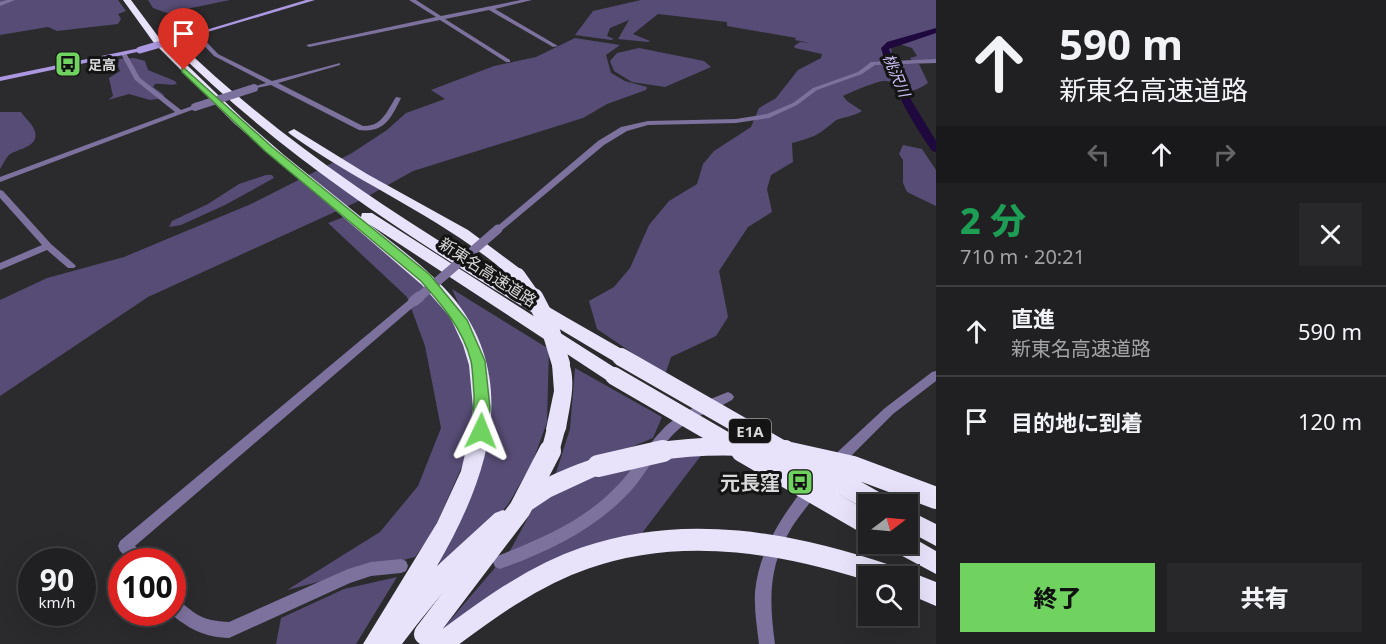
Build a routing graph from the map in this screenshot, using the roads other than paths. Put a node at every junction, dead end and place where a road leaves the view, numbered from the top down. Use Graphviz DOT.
graph roads {
  1 [pos="12,0"];
  2 [pos="312,0"];
  3 [pos="412,0"];
  4 [pos="529,0"];
  5 [pos="0,4"];
  6 [pos="135,6"];
  7 [pos="490,8"];
  8 [pos="440,19"];
  9 [pos="194,35"];
  10 [pos="166,36"];
  11 [pos="309,45"];
  12 [pos="555,46"];
  13 [pos="124,54"];
  14 [pos="508,61"];
  15 [pos="936,61"];
  16 [pos="338,64"];
  17 [pos="0,79"];
  18 [pos="271,83"];
  19 [pos="398,98"];
  20 [pos="220,102"];
  21 [pos="179,112"];
  22 [pos="0,180"];
  23 [pos="0,193"];
  24 [pos="48,246"];
  25 [pos="71,266"];
  26 [pos="0,267"];
  27 [pos="617,366"];
  28 [pos="936,375"];
  29 [pos="728,397"];
  30 [pos="859,494"];
  31 [pos="936,498"];
  32 [pos="858,518"];
  33 [pos="918,526"];
  34 [pos="936,536"];
  35 [pos="127,548"];
  36 [pos="918,553"];
  37 [pos="500,562"];
  38 [pos="936,563"];
  39 [pos="401,566"];
  40 [pos="860,566"];
  41 [pos="918,587"];
  42 [pos="936,594"];
  43 [pos="186,614"];
  44 [pos="428,641"];
  45 [pos="375,644"];
  46 [pos="387,644"];
  47 [pos="767,644"];
  1 -- 5 [label="street"];
  2 -- 9 [label="main road"];
  3 -- 8 [label="street"];
  4 -- 7 [label="street"];
  6 -- 10 [label="highway, 新東名高速道路 / E1A"];
  6 -- 20 [label="highway, 新東名高速道路 / E1A"];
  7 -- 8 [label="street"];
  7 -- 12 [label="street"];
  8 -- 11 [label="street"];
  8 -- 14 [label="street"];
  9 -- 13 [label="main road, bridge"];
  9 -- 18 [label="street"];
  10 -- 27 [label="highway, 新東名高速道路 / E1A"];
  10 -- 44 [label="highway, bridge"];
  13 -- 17 [label="main road"];
  13 -- 21 [label="street"];
  15 -- 35 [label="street, bridge"];
  16 -- 18 [label="street"];
  18 -- 19 [label="street"];
  18 -- 21 [label="street, bridge"];
  20 -- 27 [label="highway, 新東名高速道路 / E1A"];
  20 -- 45 [label="highway"];
  21 -- 22 [label="street"];
  23 -- 24 [label="street"];
  24 -- 25 [label="street"];
  24 -- 26 [label="street"];
  27 -- 30 [label="highway, 新東名高速道路 / E1A, bridge"];
  27 -- 32 [label="highway, 新東名高速道路 / E1A, bridge"];
  28 -- 47 [label="street"];
  29 -- 37 [label="street"];
  31 -- 46 [label="highway, bridge"];
  33 -- 34 [label="highway"];
  36 -- 38 [label="highway"];
  39 -- 43 [label="street"];
  40 -- 44 [label="highway, bridge"];
  41 -- 42 [label="highway"];
}
